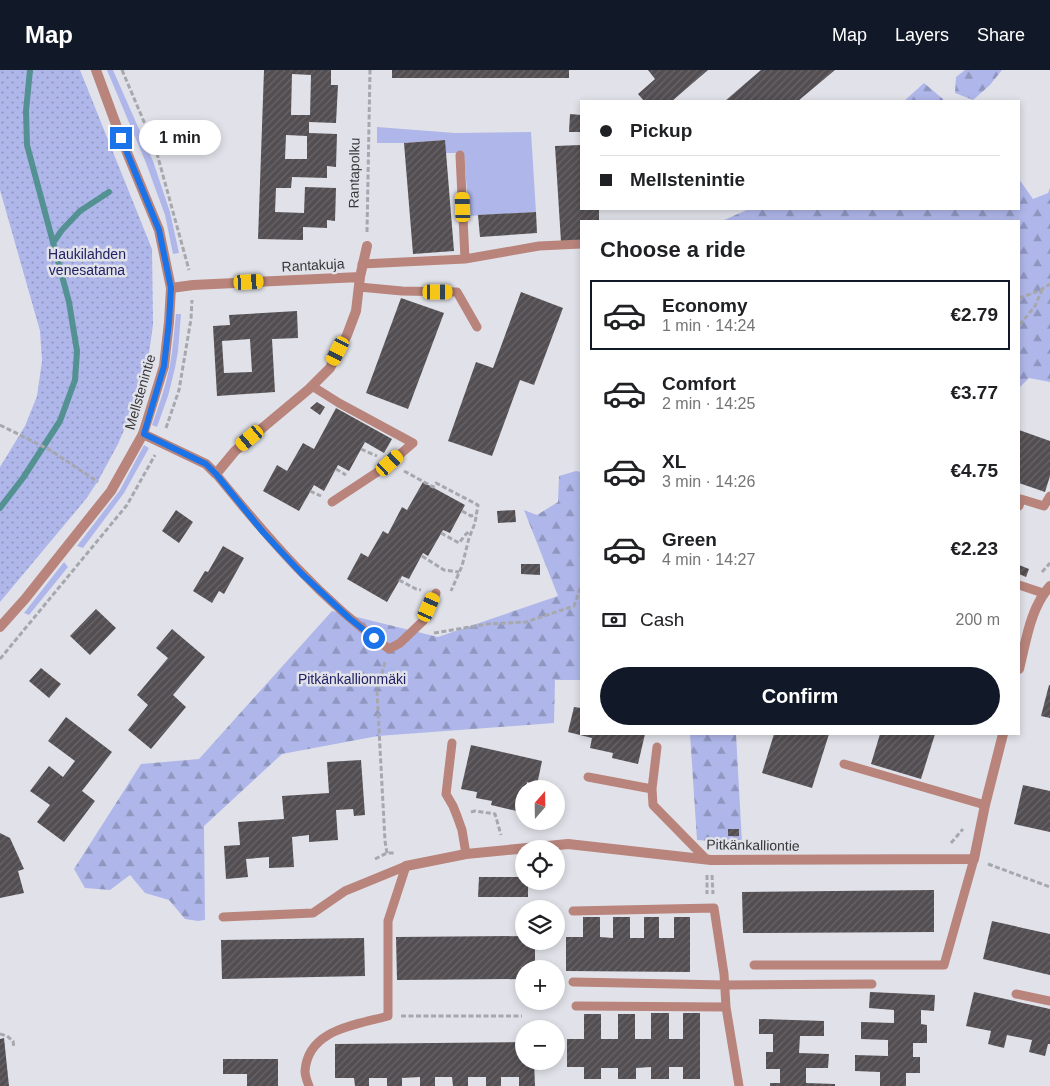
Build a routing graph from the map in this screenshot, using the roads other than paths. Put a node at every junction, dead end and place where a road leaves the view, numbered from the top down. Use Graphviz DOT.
graph roads {
  1 [pos="96,70"];
  2 [pos="460,154"];
  3 [pos="580,244"];
  4 [pos="367,246"];
  5 [pos="465,259"];
  6 [pos="362,264"];
  7 [pos="359,282"];
  8 [pos="171,288"];
  9 [pos="477,328"];
  10 [pos="312,386"];
  11 [pos="144,434"];
  12 [pos="216,474"];
  13 [pos="1050,496"];
  14 [pos="332,502"];
  15 [pos="1020,502"];
  16 [pos="1020,585"];
  17 [pos="1047,590"];
  18 [pos="436,592"];
  19 [pos="0,627"];
  20 [pos="1020,665"];
  21 [pos="1003,735"];
  22 [pos="452,743"];
  23 [pos="657,747"];
  24 [pos="844,764"];
  25 [pos="588,777"];
  26 [pos="652,789"];
  27 [pos="985,805"];
  28 [pos="466,854"];
  29 [pos="709,859"];
  30 [pos="974,859"];
  31 [pos="406,866"];
  32 [pos="573,911"];
  33 [pos="223,917"];
  34 [pos="754,965"];
  35 [pos="573,982"];
  36 [pos="872,984"];
  37 [pos="725,985"];
  38 [pos="1016,994"];
  39 [pos="1050,1002"];
  40 [pos="576,1006"];
  41 [pos="726,1007"];
  42 [pos="308,1086"];
  43 [pos="739,1086"];
  1 -- 8 [label="street, Mellstenintie"];
  2 -- 5 [label="lane"];
  3 -- 5 [label="lane"];
  4 -- 6 [label="street"];
  5 -- 6 [label="lane"];
  6 -- 7 [label="street"];
  7 -- 8 [label="street, Rantakuja"];
  7 -- 9 [label="lane"];
  7 -- 10 [label="street, Rantakuja"];
  8 -- 11 [label="street, Mellstenintie"];
  10 -- 12 [label="street, Rantakuja"];
  10 -- 14 [label="lane"];
  11 -- 12 [label="street"];
  11 -- 19 [label="street, Mellstenintie"];
  12 -- 18 [label="lane"];
  13 -- 15 [label="lane"];
  16 -- 17 [label="lane"];
  17 -- 20 [label="street"];
  21 -- 27 [label="street"];
  22 -- 28 [label="lane"];
  23 -- 26 [label="lane"];
  24 -- 27 [label="lane"];
  25 -- 26 [label="lane"];
  26 -- 29 [label="lane"];
  27 -- 30 [label="street"];
  28 -- 29 [label="street, Pitkänkalliontie"];
  28 -- 31 [label="street, Pitkänkalliontie"];
  29 -- 30 [label="street, Pitkänkalliontie"];
  30 -- 34 [label="lane"];
  31 -- 33 [label="lane"];
  31 -- 42 [label="lane"];
  32 -- 37 [label="lane"];
  35 -- 37 [label="lane"];
  36 -- 37 [label="lane"];
  37 -- 41 [label="lane"];
  38 -- 39 [label="lane"];
  40 -- 41 [label="lane"];
  41 -- 43 [label="lane"];
}
